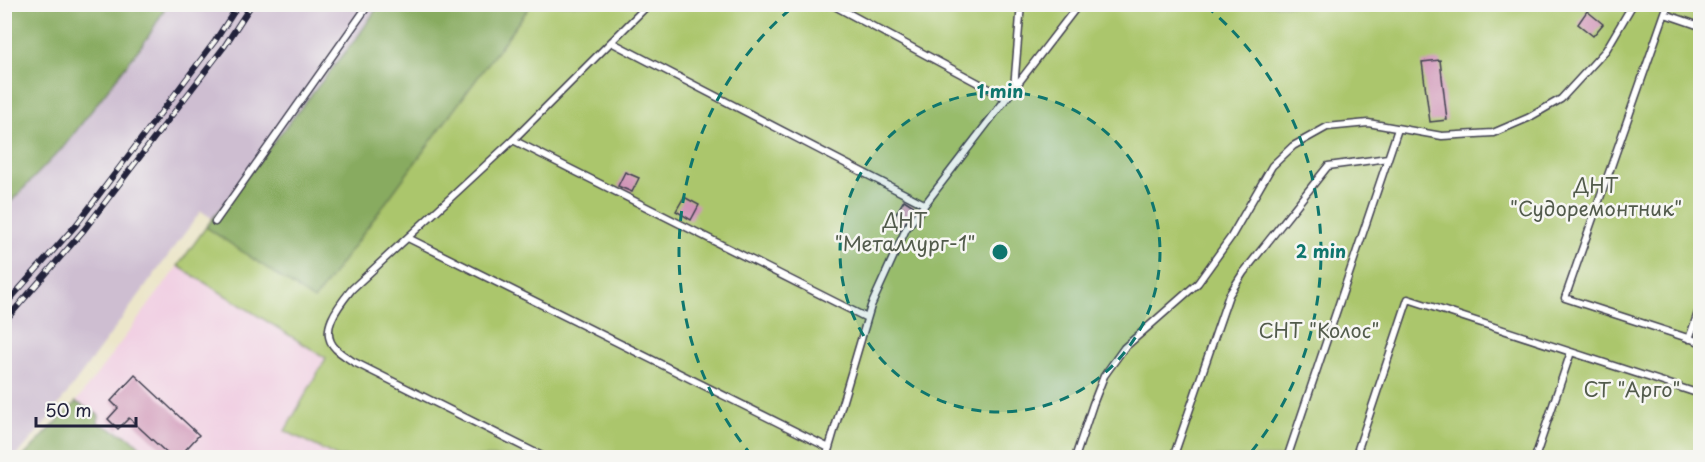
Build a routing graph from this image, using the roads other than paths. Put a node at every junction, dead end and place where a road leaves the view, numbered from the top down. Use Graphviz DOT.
graph roads {
  1 [pos="369,4"];
  2 [pos="648,4"];
  3 [pos="831,4"];
  4 [pos="1021,4"];
  5 [pos="1079,4"];
  6 [pos="1633,4"];
  7 [pos="1668,4"];
  8 [pos="1665,14"];
  9 [pos="1701,26"];
  10 [pos="611,42"];
  11 [pos="1014,88"];
  12 [pos="1006,98"];
  13 [pos="1398,129"];
  14 [pos="513,140"];
  15 [pos="1388,158"];
  16 [pos="924,204"];
  17 [pos="215,222"];
  18 [pos="408,238"];
  19 [pos="1701,307"];
  20 [pos="867,318"];
  21 [pos="1689,339"];
  22 [pos="1701,342"];
  23 [pos="1571,352"];
  24 [pos="1701,394"];
  25 [pos="829,448"];
  26 [pos="546,458"];
  27 [pos="826,458"];
  28 [pos="1075,458"];
  29 [pos="1173,458"];
  30 [pos="1287,458"];
  31 [pos="1354,458"];
  32 [pos="1535,458"];
  1 -- 17 [label="lane"];
  2 -- 10 [label="lane"];
  3 -- 12 [label="lane"];
  4 -- 11 [label="lane"];
  5 -- 11 [label="lane"];
  6 -- 13 [label="lane"];
  7 -- 8 [label="lane"];
  8 -- 9 [label="lane"];
  8 -- 21 [label="lane"];
  10 -- 14 [label="lane"];
  10 -- 16 [label="lane"];
  11 -- 12 [label="lane"];
  12 -- 16 [label="lane"];
  13 -- 15 [label="lane"];
  13 -- 28 [label="lane"];
  14 -- 18 [label="lane"];
  14 -- 20 [label="lane"];
  15 -- 29 [label="lane"];
  15 -- 30 [label="lane"];
  16 -- 20 [label="lane"];
  18 -- 25 [label="lane"];
  18 -- 26 [label="lane"];
  19 -- 21 [label="lane"];
  20 -- 25 [label="lane"];
  21 -- 22 [label="lane"];
  23 -- 24 [label="lane"];
  23 -- 31 [label="lane"];
  23 -- 32 [label="lane"];
  25 -- 27 [label="lane"];
}
